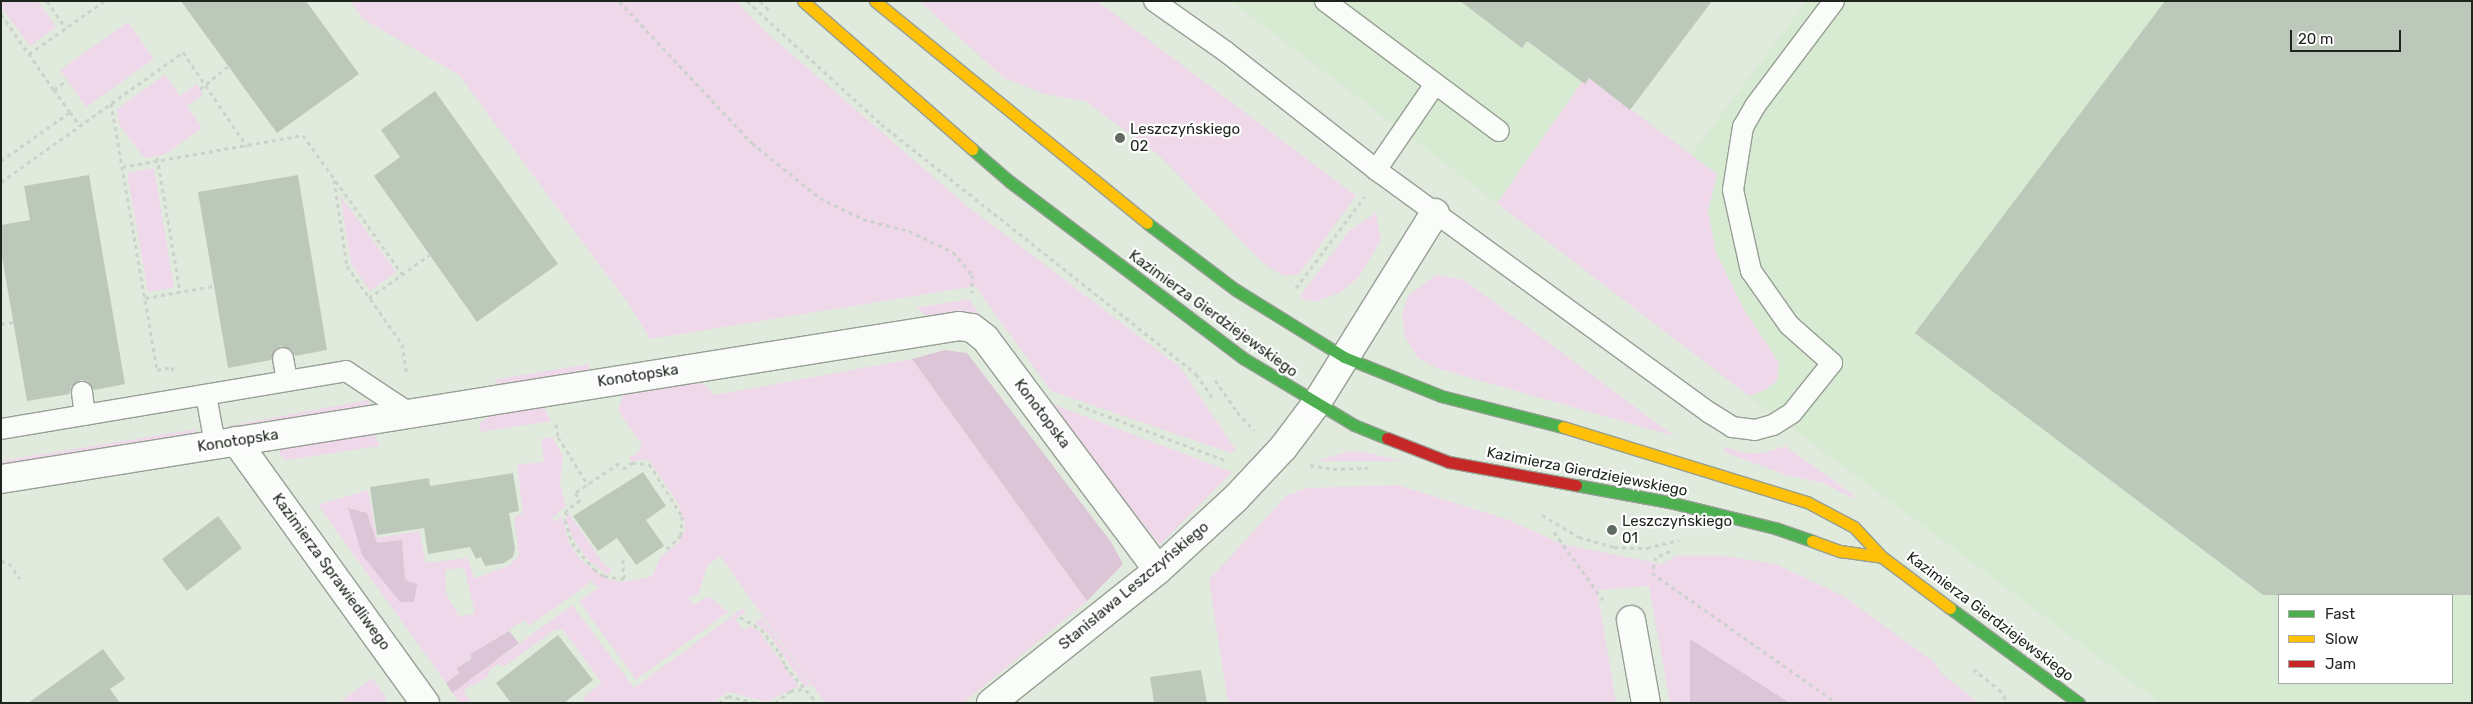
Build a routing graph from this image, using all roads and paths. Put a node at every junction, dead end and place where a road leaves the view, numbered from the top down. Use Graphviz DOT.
graph roads {
  1 [pos="47,1"];
  2 [pos="104,1"];
  3 [pos="619,1"];
  4 [pos="803,1"];
  5 [pos="875,1"];
  6 [pos="1154,1"];
  7 [pos="1325,1"];
  8 [pos="1834,1"];
  9 [pos="1,14"];
  10 [pos="66,28"];
  11 [pos="29,54"];
  12 [pos="228,66"];
  13 [pos="67,80"];
  14 [pos="1435,84"];
  15 [pos="205,85"];
  16 [pos="200,89"];
  17 [pos="54,90"];
  18 [pos="111,103"];
  19 [pos="70,112"];
  20 [pos="80,126"];
  21 [pos="1499,131"];
  22 [pos="247,146"];
  23 [pos="157,159"];
  24 [pos="1,161"];
  25 [pos="122,167"];
  26 [pos="1379,172"];
  27 [pos="334,178"];
  28 [pos="1,182"];
  29 [pos="1435,213"];
  30 [pos="429,255"];
  31 [pos="402,274"];
  32 [pos="214,286"];
  33 [pos="1291,290"];
  34 [pos="180,292"];
  35 [pos="972,293"];
  36 [pos="144,298"];
  37 [pos="369,298"];
  38 [pos="14,322"];
  39 [pos="1,324"];
  40 [pos="283,358"];
  41 [pos="1344,358"];
  42 [pos="408,379"];
  43 [pos="287,381"];
  44 [pos="82,392"];
  45 [pos="206,395"];
  46 [pos="178,400"];
  47 [pos="1316,404"];
  48 [pos="411,414"];
  49 [pos="85,415"];
  50 [pos="556,420"];
  51 [pos="1,430"];
  52 [pos="226,443"];
  53 [pos="619,463"];
  54 [pos="1306,463"];
  55 [pos="623,468"];
  56 [pos="1375,468"];
  57 [pos="1,479"];
  58 [pos="588,485"];
  59 [pos="1537,513"];
  60 [pos="1554,532"];
  61 [pos="1689,539"];
  62 [pos="1670,551"];
  63 [pos="664,552"];
  64 [pos="1882,557"];
  65 [pos="623,559"];
  66 [pos="1,561"];
  67 [pos="1158,570"];
  68 [pos="20,579"];
  69 [pos="740,617"];
  70 [pos="1631,620"];
  71 [pos="1970,667"];
  72 [pos="802,689"];
  73 [pos="425,703"];
  74 [pos="719,703"];
  75 [pos="757,703"];
  76 [pos="775,703"];
  77 [pos="817,703"];
  78 [pos="991,703"];
  79 [pos="1646,703"];
  80 [pos="1837,703"];
  81 [pos="2008,703"];
  82 [pos="2079,703"];
  1 -- 10 [label="path"];
  2 -- 10 [label="path"];
  3 -- 35 [label="path"];
  4 -- 47 [label="street, Kazimierza Gierdziejewskiego"];
  5 -- 41 [label="street, Kazimierza Gierdziejewskiego"];
  6 -- 26 [label="lane"];
  7 -- 14 [label="lane"];
  8 -- 29 [label="lane"];
  9 -- 11 [label="path"];
  10 -- 11 [label="path"];
  11 -- 17 [label="path"];
  12 -- 15 [label="path"];
  13 -- 17 [label="path"];
  14 -- 21 [label="lane"];
  14 -- 26 [label="lane"];
  15 -- 16 [label="path"];
  15 -- 18 [label="path"];
  15 -- 22 [label="path"];
  17 -- 19 [label="path"];
  18 -- 20 [label="path"];
  18 -- 25 [label="path"];
  19 -- 20 [label="path"];
  19 -- 24 [label="path"];
  20 -- 28 [label="path"];
  22 -- 23 [label="path"];
  22 -- 27 [label="path"];
  23 -- 25 [label="path"];
  23 -- 34 [label="path"];
  25 -- 36 [label="path"];
  26 -- 29 [label="lane"];
  26 -- 33 [label="path"];
  27 -- 31 [label="path"];
  27 -- 37 [label="path"];
  29 -- 41 [label="street, Stanisława Leszczyńskiego"];
  30 -- 31 [label="path"];
  31 -- 37 [label="path"];
  32 -- 34 [label="path"];
  34 -- 36 [label="path"];
  36 -- 46 [label="path"];
  37 -- 42 [label="path"];
  38 -- 39 [label="path"];
  40 -- 43 [label="lane"];
  41 -- 47 [label="street, Stanisława Leszczyńskiego"];
  41 -- 64 [label="street, Kazimierza Gierdziejewskiego"];
  43 -- 45 [label="lane"];
  43 -- 48 [label="lane"];
  44 -- 49 [label="lane"];
  45 -- 46 [label="lane"];
  45 -- 52 [label="lane"];
  46 -- 49 [label="lane"];
  47 -- 64 [label="street, Kazimierza Gierdziejewskiego"];
  47 -- 67 [label="street, Stanisława Leszczyńskiego"];
  48 -- 52 [label="street, Konotopska"];
  48 -- 67 [label="street, Konotopska"];
  49 -- 51 [label="lane"];
  50 -- 58 [label="path"];
  52 -- 57 [label="street, Konotopska"];
  52 -- 73 [label="street, Kazimierza Sprawiedliwego"];
  53 -- 58 [label="path"];
  54 -- 56 [label="path"];
  55 -- 63 [label="path"];
  58 -- 65 [label="path"];
  59 -- 61 [label="path"];
  60 -- 70 [label="path"];
  62 -- 80 [label="path"];
  64 -- 82 [label="street, Kazimierza Gierdziejewskiego"];
  66 -- 68 [label="path"];
  67 -- 78 [label="street, Stanisława Leszczyńskiego"];
  69 -- 72 [label="path"];
  70 -- 79 [label="street"];
  71 -- 81 [label="path"];
  72 -- 76 [label="path"];
  72 -- 77 [label="path"];
  74 -- 75 [label="path"];
}
